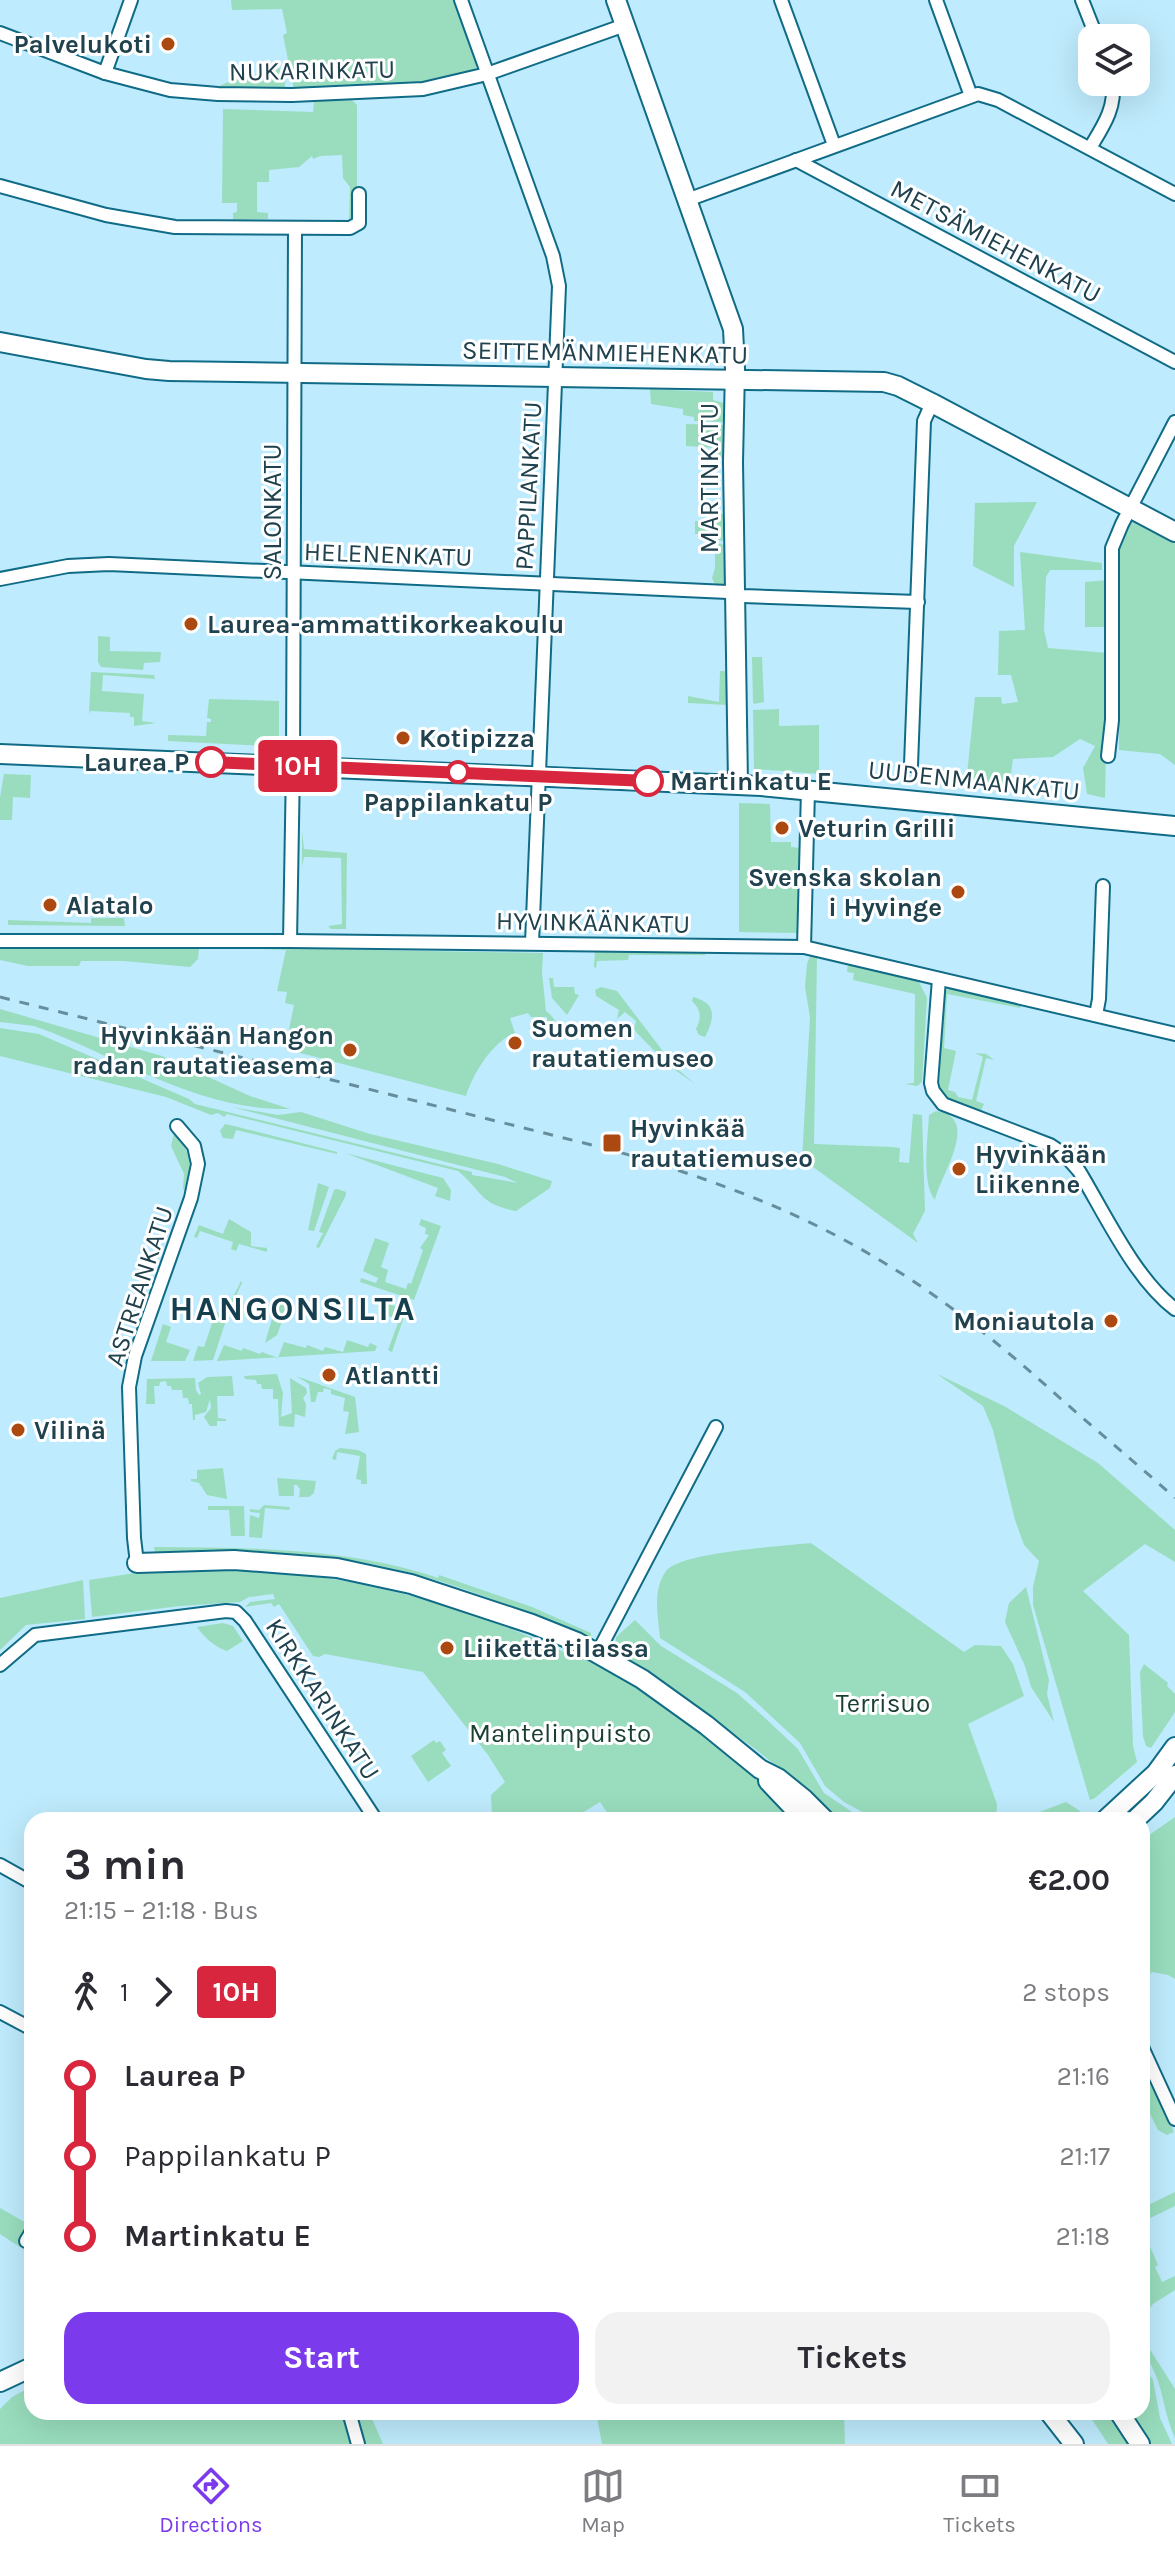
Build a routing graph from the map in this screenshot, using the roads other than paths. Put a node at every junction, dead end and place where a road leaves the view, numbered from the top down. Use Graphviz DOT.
graph roads {
  1 [pos="131,0"];
  2 [pos="461,0"];
  3 [pos="616,0"];
  4 [pos="781,0"];
  5 [pos="936,0"];
  6 [pos="1082,0"];
  7 [pos="1091,24"];
  8 [pos="625,25"];
  9 [pos="0,33"];
  10 [pos="105,73"];
  11 [pos="487,74"];
  12 [pos="971,96"];
  13 [pos="1113,96"];
  14 [pos="834,145"];
  15 [pos="1090,148"];
  16 [pos="796,160"];
  17 [pos="0,186"];
  18 [pos="359,194"];
  19 [pos="1175,194"];
  20 [pos="687,200"];
  21 [pos="295,228"];
  22 [pos="0,342"];
  23 [pos="1175,362"];
  24 [pos="294,374"];
  25 [pos="555,378"];
  26 [pos="735,379"];
  27 [pos="932,403"];
  28 [pos="1175,422"];
  29 [pos="1130,508"];
  30 [pos="1175,532"];
  31 [pos="293,572"];
  32 [pos="0,579"];
  33 [pos="546,583"];
  34 [pos="736,594"];
  35 [pos="918,602"];
  36 [pos="0,754"];
  37 [pos="1108,756"];
  38 [pos="911,765"];
  39 [pos="293,766"];
  40 [pos="539,776"];
  41 [pos="738,784"];
  42 [pos="808,790"];
  43 [pos="1175,826"];
  44 [pos="1103,886"];
  45 [pos="0,941"];
  46 [pos="290,941"];
  47 [pos="532,943"];
  48 [pos="804,947"];
  49 [pos="939,979"];
  50 [pos="1096,1015"];
  51 [pos="1175,1034"];
  52 [pos="177,1126"];
  53 [pos="1175,1309"];
  54 [pos="716,1427"];
  55 [pos="137,1563"];
  56 [pos="597,1654"];
  57 [pos="0,1665"];
  58 [pos="1175,1747"];
  59 [pos="760,1769"];
  60 [pos="1169,1780"];
  61 [pos="371,1812"];
  62 [pos="797,1812"];
  63 [pos="817,1812"];
  64 [pos="1118,1812"];
  65 [pos="1142,1812"];
  66 [pos="0,1865"];
  67 [pos="24,1878"];
  68 [pos="0,2012"];
  69 [pos="24,2025"];
  70 [pos="1150,2064"];
  71 [pos="1175,2119"];
  72 [pos="24,2371"];
  73 [pos="0,2382"];
  74 [pos="351,2420"];
  75 [pos="1055,2420"];
  76 [pos="1124,2420"];
  77 [pos="358,2444"];
  78 [pos="1074,2444"];
  79 [pos="1140,2444"];
  1 -- 10 [label="street"];
  2 -- 11 [label="street, PAPPILANKATU"];
  3 -- 8 [label="main road, MARTINKATU"];
  4 -- 14 [label="street"];
  5 -- 12 [label="street"];
  6 -- 7 [label="street"];
  8 -- 11 [label="street, NUKARINKATU"];
  8 -- 20 [label="main road, MARTINKATU"];
  9 -- 10 [label="street, NUKARINKATU"];
  10 -- 11 [label="street, NUKARINKATU"];
  11 -- 25 [label="street, PAPPILANKATU"];
  12 -- 14 [label="street"];
  12 -- 15 [label="street"];
  13 -- 15 [label="street"];
  14 -- 16 [label="street"];
  15 -- 19 [label="street"];
  16 -- 20 [label="street"];
  16 -- 23 [label="street, METSÄMIEHENKATU"];
  17 -- 21 [label="street"];
  18 -- 21 [label="street"];
  20 -- 26 [label="main road, MARTINKATU"];
  21 -- 24 [label="street, SALONKATU"];
  22 -- 24 [label="main road, SEITTEMÄNMIEHENKATU"];
  24 -- 25 [label="main road, SEITTEMÄNMIEHENKATU"];
  24 -- 31 [label="street, SALONKATU"];
  25 -- 26 [label="main road, SEITTEMÄNMIEHENKATU"];
  25 -- 33 [label="street, PAPPILANKATU"];
  26 -- 27 [label="main road, SEITTEMÄNMIEHENKATU"];
  26 -- 34 [label="main road, MARTINKATU"];
  27 -- 29 [label="main road, SEITTEMÄNMIEHENKATU"];
  27 -- 35 [label="street"];
  28 -- 29 [label="street"];
  29 -- 30 [label="main road, SEITTEMÄNMIEHENKATU"];
  29 -- 37 [label="street"];
  31 -- 32 [label="street, HELENENKATU"];
  31 -- 33 [label="street, HELENENKATU"];
  31 -- 39 [label="street, SALONKATU"];
  33 -- 34 [label="street, HELENENKATU"];
  33 -- 40 [label="street, PAPPILANKATU"];
  34 -- 35 [label="street, HELENENKATU"];
  34 -- 41 [label="main road, MARTINKATU"];
  35 -- 38 [label="street"];
  36 -- 39 [label="main road, UUDENMAANKATU"];
  39 -- 40 [label="main road, UUDENMAANKATU"];
  39 -- 46 [label="street, SALONKATU"];
  40 -- 41 [label="main road, UUDENMAANKATU"];
  40 -- 47 [label="street, PAPPILANKATU"];
  41 -- 42 [label="main road, UUDENMAANKATU"];
  42 -- 43 [label="main road, UUDENMAANKATU"];
  42 -- 48 [label="street"];
  44 -- 50 [label="street"];
  45 -- 46 [label="street, HYVINKÄÄNKATU"];
  46 -- 47 [label="street, HYVINKÄÄNKATU"];
  47 -- 48 [label="street, HYVINKÄÄNKATU"];
  48 -- 49 [label="street, HYVINKÄÄNKATU"];
  49 -- 50 [label="street, HYVINKÄÄNKATU"];
  49 -- 53 [label="street"];
  50 -- 51 [label="street, HYVINKÄÄNKATU"];
  52 -- 55 [label="street, ASTREANKATU"];
  54 -- 56 [label="street"];
  55 -- 56 [label="main road"];
  56 -- 59 [label="main road"];
  57 -- 61 [label="street, KIRKKARINKATU"];
  58 -- 60 [label="main road"];
  59 -- 62 [label="main road"];
  59 -- 63 [label="main road"];
  60 -- 64 [label="main road"];
  60 -- 65 [label="main road"];
  66 -- 67 [label="street"];
  68 -- 69 [label="street"];
  70 -- 71 [label="street"];
  72 -- 73 [label="main road"];
  74 -- 77 [label="street"];
  75 -- 78 [label="main road"];
  76 -- 79 [label="main road"];
}
